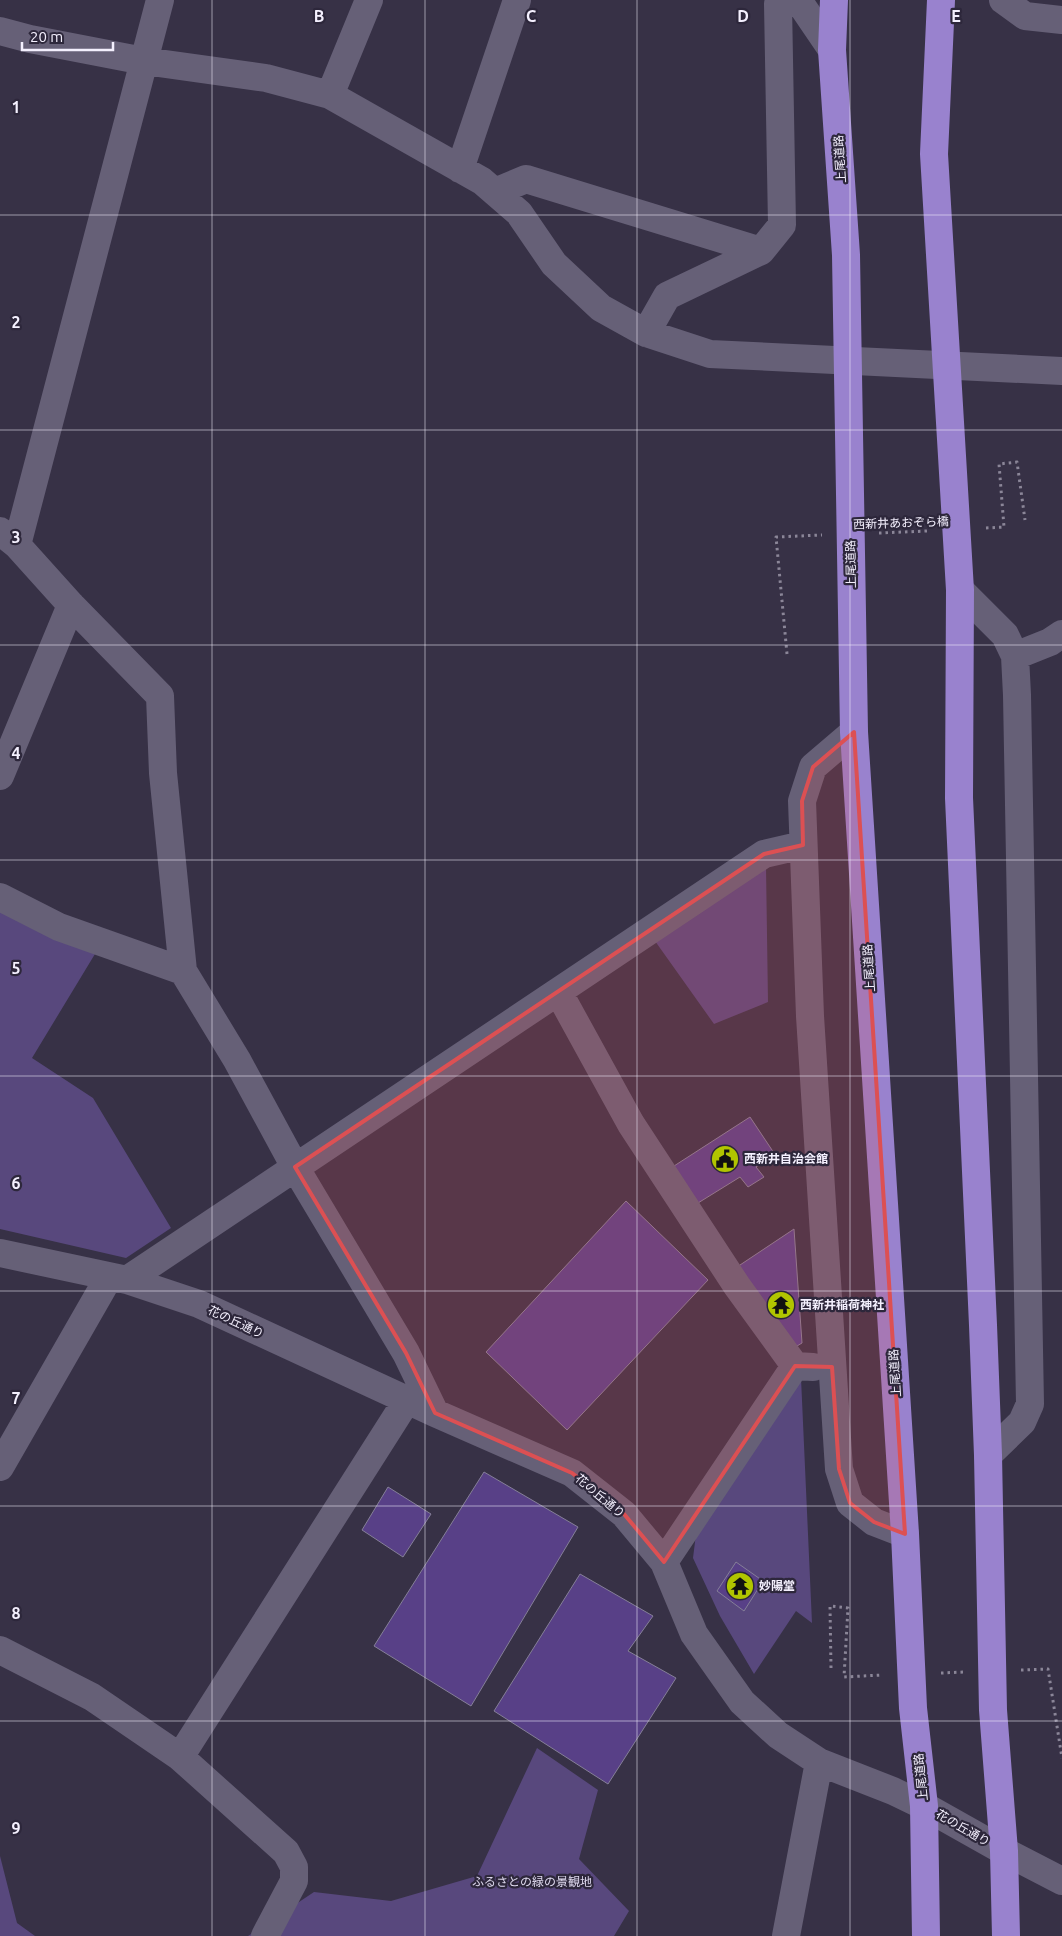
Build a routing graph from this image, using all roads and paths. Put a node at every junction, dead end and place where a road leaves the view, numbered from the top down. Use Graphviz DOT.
graph roads {
  1 [pos="160,0"];
  2 [pos="369,0"];
  3 [pos="517,0"];
  4 [pos="782,0"];
  5 [pos="798,0"];
  6 [pos="834,0"];
  7 [pos="941,0"];
  8 [pos="1003,0"];
  9 [pos="1062,20"];
  10 [pos="0,31"];
  11 [pos="832,50"];
  12 [pos="144,60"];
  13 [pos="330,95"];
  14 [pos="460,169"];
  15 [pos="495,192"];
  16 [pos="761,251"];
  17 [pos="646,333"];
  18 [pos="848,361"];
  19 [pos="946,365"];
  20 [pos="1062,371"];
  21 [pos="1025,520"];
  22 [pos="984,528"];
  23 [pos="934,530"];
  24 [pos="875,533"];
  25 [pos="825,535"];
  26 [pos="9,538"];
  27 [pos="960,590"];
  28 [pos="71,605"];
  29 [pos="1062,634"];
  30 [pos="787,654"];
  31 [pos="1015,656"];
  32 [pos="854,732"];
  33 [pos="0,776"];
  34 [pos="802,845"];
  35 [pos="0,897"];
  36 [pos="183,971"];
  37 [pos="559,993"];
  38 [pos="295,1167"];
  39 [pos="0,1252"];
  40 [pos="118,1279"];
  41 [pos="795,1366"];
  42 [pos="832,1367"];
  43 [pos="407,1400"];
  44 [pos="435,1413"];
  45 [pos="988,1455"];
  46 [pos="0,1467"];
  47 [pos="905,1534"];
  48 [pos="664,1562"];
  49 [pos="0,1650"];
  50 [pos="180,1758"];
  51 [pos="819,1762"];
  52 [pos="924,1806"];
  53 [pos="1004,1851"];
  54 [pos="1062,1881"];
  55 [pos="265,1936"];
  56 [pos="786,1936"];
  57 [pos="926,1936"];
  58 [pos="1006,1936"];
  1 -- 12 [label="street"];
  2 -- 13 [label="street"];
  3 -- 14 [label="street"];
  4 -- 16 [label="street"];
  5 -- 11 [label="street"];
  6 -- 11 [label="highway, 上尾道路"];
  7 -- 19 [label="highway"];
  8 -- 9 [label="street"];
  10 -- 12 [label="street"];
  11 -- 18 [label="highway, 上尾道路"];
  12 -- 13 [label="street"];
  12 -- 26 [label="street"];
  13 -- 14 [label="street"];
  14 -- 15 [label="street"];
  15 -- 16 [label="street"];
  15 -- 17 [label="street"];
  16 -- 17 [label="street"];
  17 -- 18 [label="street"];
  18 -- 19 [label="street"];
  18 -- 32 [label="highway, 上尾道路"];
  19 -- 20 [label="street"];
  19 -- 27 [label="highway"];
  21 -- 22 [label="path"];
  23 -- 24 [label="path, 西新井あおぞら橋"];
  25 -- 30 [label="path"];
  26 -- 28 [label="street"];
  27 -- 31 [label="street"];
  27 -- 45 [label="highway"];
  28 -- 33 [label="street"];
  28 -- 36 [label="street"];
  29 -- 31 [label="street"];
  31 -- 45 [label="street"];
  32 -- 34 [label="street"];
  32 -- 47 [label="highway, 上尾道路"];
  34 -- 37 [label="street"];
  34 -- 42 [label="street"];
  35 -- 36 [label="street"];
  36 -- 38 [label="street"];
  37 -- 38 [label="street"];
  37 -- 41 [label="street"];
  38 -- 40 [label="street"];
  38 -- 44 [label="street"];
  39 -- 40 [label="street, 花の丘通り"];
  40 -- 43 [label="street, 花の丘通り"];
  40 -- 46 [label="street"];
  41 -- 42 [label="street"];
  41 -- 48 [label="street"];
  42 -- 47 [label="street"];
  43 -- 44 [label="street, 花の丘通り"];
  43 -- 50 [label="street"];
  44 -- 48 [label="street, 花の丘通り"];
  45 -- 53 [label="highway"];
  47 -- 52 [label="highway, 上尾道路"];
  48 -- 51 [label="street, 花の丘通り"];
  49 -- 50 [label="street"];
  50 -- 55 [label="street"];
  51 -- 52 [label="street, 花の丘通り"];
  51 -- 56 [label="street"];
  52 -- 53 [label="street, 花の丘通り"];
  52 -- 57 [label="highway, 上尾道路"];
  53 -- 54 [label="street, 花の丘通り"];
  53 -- 58 [label="highway"];
}
